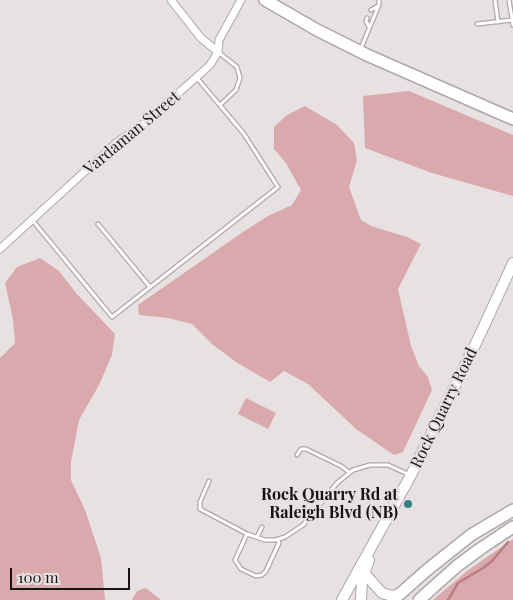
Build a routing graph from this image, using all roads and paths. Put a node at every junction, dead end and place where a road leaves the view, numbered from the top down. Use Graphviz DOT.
graph roads {
  1 [pos="172,0"];
  2 [pos="241,0"];
  3 [pos="379,0"];
  4 [pos="495,0"];
  5 [pos="509,0"];
  6 [pos="271,2"];
  7 [pos="379,5"];
  8 [pos="371,10"];
  9 [pos="367,18"];
  10 [pos="512,20"];
  11 [pos="498,22"];
  12 [pos="477,24"];
  13 [pos="513,25"];
  14 [pos="370,28"];
  15 [pos="360,51"];
  16 [pos="218,52"];
  17 [pos="197,78"];
  18 [pos="220,105"];
  19 [pos="513,119"];
  20 [pos="32,220"];
  21 [pos="98,224"];
  22 [pos="0,249"];
  23 [pos="513,263"];
  24 [pos="150,287"];
  25 [pos="297,455"];
  26 [pos="349,472"];
  27 [pos="411,475"];
  28 [pos="209,481"];
  29 [pos="513,510"];
  30 [pos="262,527"];
  31 [pos="513,527"];
  32 [pos="247,534"];
  33 [pos="257,537"];
  34 [pos="278,539"];
  35 [pos="371,549"];
  36 [pos="365,574"];
  37 [pos="396,597"];
  38 [pos="342,600"];
  39 [pos="362,600"];
  40 [pos="368,600"];
  41 [pos="419,600"];
  1 -- 16 [label="street"];
  2 -- 16 [label="street, Vardaman Street"];
  3 -- 7 [label="lane"];
  4 -- 11 [label="lane"];
  5 -- 10 [label="lane"];
  6 -- 15 [label="main road"];
  7 -- 8 [label="lane"];
  7 -- 14 [label="lane"];
  9 -- 14 [label="lane"];
  10 -- 11 [label="lane"];
  10 -- 13 [label="lane"];
  11 -- 12 [label="lane"];
  14 -- 15 [label="lane"];
  15 -- 19 [label="main road"];
  16 -- 17 [label="street, Vardaman Street"];
  16 -- 18 [label="lane"];
  17 -- 18 [label="lane"];
  17 -- 20 [label="street, Vardaman Street"];
  18 -- 24 [label="lane"];
  20 -- 22 [label="street, Vardaman Street"];
  20 -- 24 [label="lane"];
  21 -- 24 [label="lane"];
  23 -- 27 [label="main road, Rock Quarry Road"];
  25 -- 26 [label="lane"];
  26 -- 27 [label="lane"];
  26 -- 34 [label="lane"];
  27 -- 35 [label="main road, Rock Quarry Road"];
  28 -- 32 [label="lane"];
  29 -- 37 [label="main road"];
  30 -- 33 [label="lane"];
  31 -- 41 [label="main road"];
  32 -- 33 [label="lane"];
  32 -- 34 [label="lane"];
  33 -- 34 [label="lane"];
  35 -- 36 [label="main road, Rock Quarry Road"];
  35 -- 38 [label="main road, Rock Quarry Road"];
  36 -- 37 [label="main road"];
  36 -- 39 [label="main road, Rock Quarry Road"];
  36 -- 40 [label="main road, Rock Quarry Road"];
}
